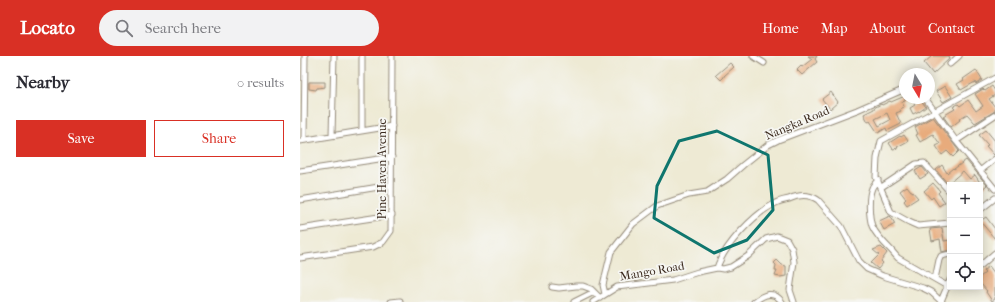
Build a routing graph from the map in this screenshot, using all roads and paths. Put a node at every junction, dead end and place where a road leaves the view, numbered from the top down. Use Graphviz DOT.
graph roads {
  1 [pos="305,56"];
  2 [pos="334,56"];
  3 [pos="362,56"];
  4 [pos="392,56"];
  5 [pos="753,56"];
  6 [pos="959,56"];
  7 [pos="764,63"];
  8 [pos="950,64"];
  9 [pos="995,78"];
  10 [pos="899,92"];
  11 [pos="929,104"];
  12 [pos="934,112"];
  13 [pos="995,115"];
  14 [pos="392,126"];
  15 [pos="362,131"];
  16 [pos="332,136"];
  17 [pos="302,140"];
  18 [pos="956,141"];
  19 [pos="392,157"];
  20 [pos="995,159"];
  21 [pos="300,171"];
  22 [pos="980,171"];
  23 [pos="878,180"];
  24 [pos="391,185"];
  25 [pos="880,188"];
  26 [pos="947,189"];
  27 [pos="995,189"];
  28 [pos="995,198"];
  29 [pos="300,200"];
  30 [pos="983,208"];
  31 [pos="392,215"];
  32 [pos="947,222"];
  33 [pos="300,229"];
  34 [pos="995,253"];
  35 [pos="947,255"];
  36 [pos="300,258"];
  37 [pos="983,263"];
  38 [pos="717,268"];
  39 [pos="936,279"];
  40 [pos="947,286"];
  41 [pos="552,287"];
  42 [pos="594,292"];
  43 [pos="605,294"];
  44 [pos="600,298"];
  45 [pos="400,301"];
  46 [pos="942,301"];
  47 [pos="391,302"];
  48 [pos="574,302"];
  49 [pos="593,302"];
  50 [pos="754,302"];
  51 [pos="782,302"];
  52 [pos="794,302"];
  1 -- 17 [label="street"];
  2 -- 16 [label="street"];
  3 -- 15 [label="street"];
  4 -- 14 [label="street, Pine Haven Avenue"];
  5 -- 7 [label="street"];
  6 -- 8 [label="street"];
  9 -- 12 [label="street"];
  10 -- 43 [label="street, Nangka Road"];
  11 -- 12 [label="street"];
  12 -- 18 [label="street"];
  12 -- 23 [label="street"];
  13 -- 18 [label="street"];
  14 -- 15 [label="street"];
  14 -- 19 [label="street, Pine Haven Avenue"];
  15 -- 16 [label="street"];
  16 -- 17 [label="street"];
  18 -- 22 [label="street"];
  19 -- 21 [label="street"];
  19 -- 24 [label="street, Pine Haven Avenue"];
  20 -- 22 [label="street"];
  22 -- 27 [label="street"];
  23 -- 25 [label="street"];
  23 -- 39 [label="street"];
  24 -- 29 [label="street"];
  24 -- 31 [label="street, Pine Haven Avenue"];
  25 -- 26 [label="street"];
  25 -- 32 [label="street"];
  28 -- 30 [label="street"];
  31 -- 33 [label="street"];
  31 -- 36 [label="street, Pine Haven Avenue"];
  34 -- 37 [label="street"];
  35 -- 39 [label="street"];
  38 -- 43 [label="street, Mango Road"];
  38 -- 46 [label="street"];
  38 -- 52 [label="street, Mango Road"];
  39 -- 40 [label="street"];
  40 -- 46 [label="street"];
  41 -- 42 [label="street"];
  42 -- 44 [label="street"];
  42 -- 48 [label="street"];
  43 -- 44 [label="street, Mango Road"];
  44 -- 49 [label="street, Mango Road"];
  45 -- 47 [label="street"];
  50 -- 51 [label="street"];
}
